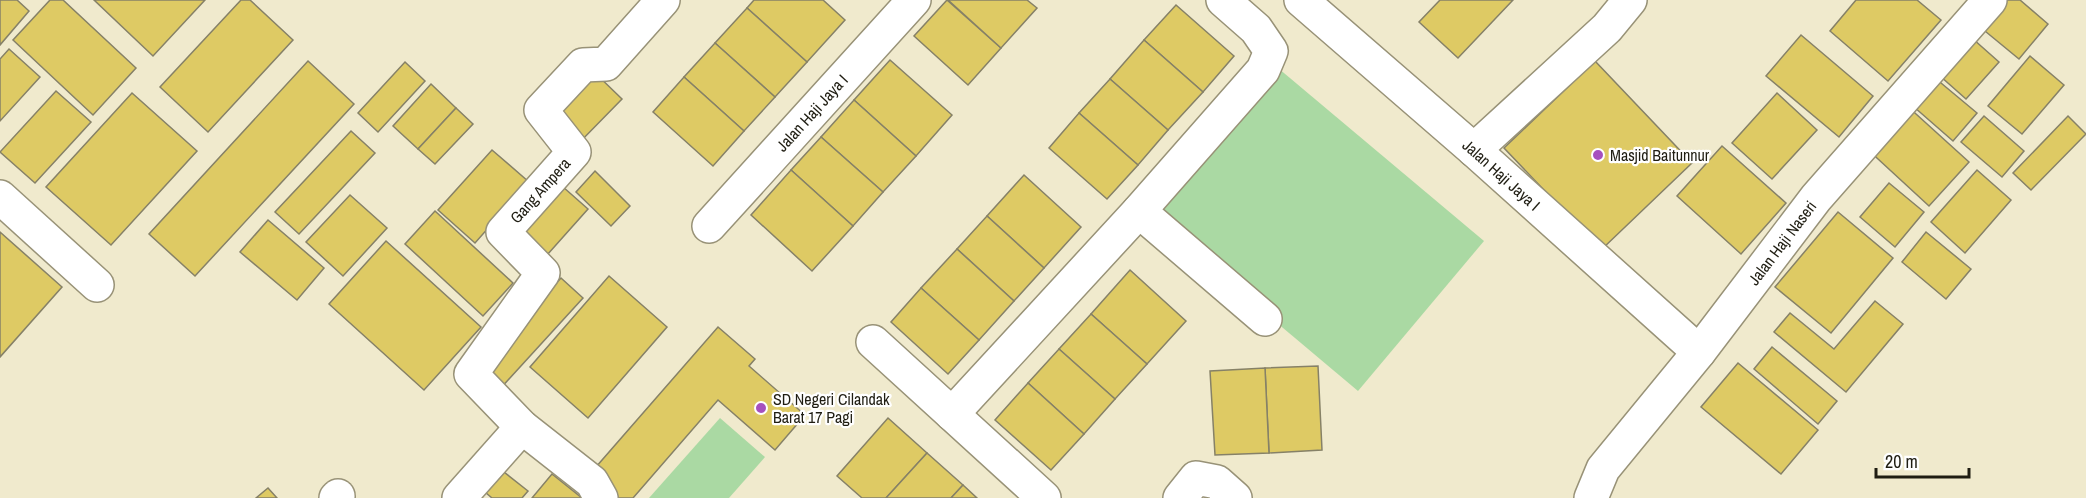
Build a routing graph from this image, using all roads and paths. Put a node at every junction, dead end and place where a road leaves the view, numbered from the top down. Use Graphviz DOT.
graph roads {
  1 [pos="663,0"];
  2 [pos="914,0"];
  3 [pos="1223,0"];
  4 [pos="1301,0"];
  5 [pos="1630,0"];
  6 [pos="1990,0"];
  7 [pos="1474,150"];
  8 [pos="0,197"];
  9 [pos="1139,211"];
  10 [pos="709,226"];
  11 [pos="97,285"];
  12 [pos="1265,319"];
  13 [pos="873,342"];
  14 [pos="1699,352"];
  15 [pos="952,414"];
  16 [pos="522,427"];
  17 [pos="459,498"];
  18 [pos="601,498"];
  19 [pos="1044,498"];
  20 [pos="1180,498"];
  21 [pos="1235,498"];
  22 [pos="1591,498"];
  1 -- 16 [label="street, Gang Ampera"];
  2 -- 10 [label="street, Jalan Haji Jaya I"];
  3 -- 9 [label="street"];
  4 -- 7 [label="street, Jalan Haji Jaya I"];
  5 -- 7 [label="street"];
  6 -- 14 [label="street, Jalan Haji Naseri"];
  7 -- 14 [label="street, Jalan Haji Jaya I"];
  8 -- 11 [label="street"];
  9 -- 12 [label="street"];
  9 -- 15 [label="street"];
  13 -- 15 [label="street"];
  14 -- 22 [label="street, Jalan Haji Naseri"];
  15 -- 19 [label="street"];
  16 -- 17 [label="street"];
  16 -- 18 [label="street, Gang Ampera"];
  20 -- 21 [label="street"];
}
